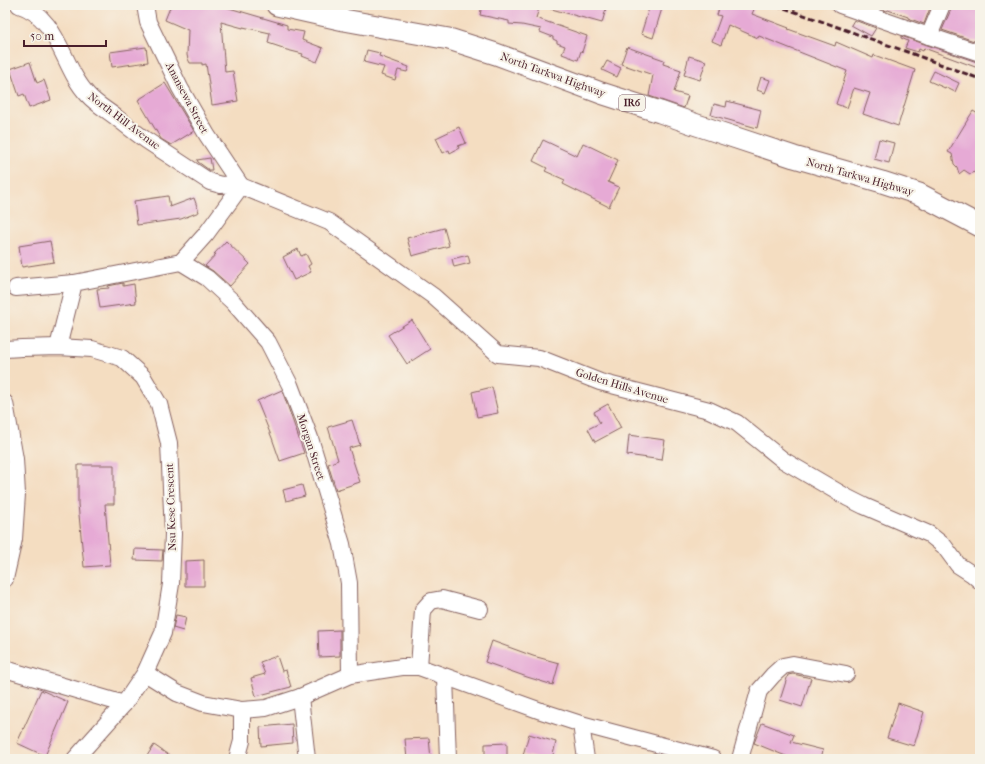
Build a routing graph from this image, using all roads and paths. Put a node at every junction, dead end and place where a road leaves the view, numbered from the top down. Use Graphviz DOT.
graph roads {
  1 [pos="19,5"];
  2 [pos="145,5"];
  3 [pos="276,5"];
  4 [pos="840,5"];
  5 [pos="942,5"];
  6 [pos="929,36"];
  7 [pos="980,54"];
  8 [pos="241,186"];
  9 [pos="980,226"];
  10 [pos="180,262"];
  11 [pos="74,283"];
  12 [pos="16,288"];
  13 [pos="58,347"];
  14 [pos="5,349"];
  15 [pos="5,403"];
  16 [pos="5,579"];
  17 [pos="980,581"];
  18 [pos="480,609"];
  19 [pos="419,668"];
  20 [pos="5,669"];
  21 [pos="145,673"];
  22 [pos="846,674"];
  23 [pos="350,675"];
  24 [pos="445,677"];
  25 [pos="300,696"];
  26 [pos="124,704"];
  27 [pos="242,710"];
  28 [pos="581,724"];
  29 [pos="75,759"];
  30 [pos="237,759"];
  31 [pos="307,759"];
  32 [pos="448,759"];
  33 [pos="586,759"];
  34 [pos="713,759"];
  35 [pos="740,759"];
  1 -- 8 [label="street, North Hill Avenue"];
  2 -- 8 [label="street, Anansewa Street"];
  3 -- 9 [label="main road, North Tarkwa Highway / IR6"];
  4 -- 6 [label="street"];
  5 -- 6 [label="street"];
  6 -- 7 [label="street"];
  8 -- 10 [label="street"];
  8 -- 17 [label="street, Golden Hills Avenue"];
  10 -- 11 [label="street"];
  10 -- 23 [label="street, Morgan Street"];
  11 -- 12 [label="street"];
  11 -- 13 [label="street"];
  13 -- 14 [label="street, Nsu Kese Crescent"];
  13 -- 21 [label="street, Nsu Kese Crescent"];
  15 -- 16 [label="street"];
  18 -- 19 [label="street"];
  19 -- 23 [label="street"];
  19 -- 24 [label="street"];
  20 -- 26 [label="street"];
  21 -- 26 [label="street, Nsu Kese Crescent"];
  21 -- 27 [label="street"];
  22 -- 35 [label="street"];
  23 -- 25 [label="street"];
  24 -- 28 [label="street"];
  24 -- 32 [label="street"];
  25 -- 27 [label="street"];
  25 -- 31 [label="street"];
  26 -- 29 [label="street, Nsu Kese Crescent"];
  27 -- 30 [label="street"];
  28 -- 33 [label="street"];
  28 -- 34 [label="street"];
}
